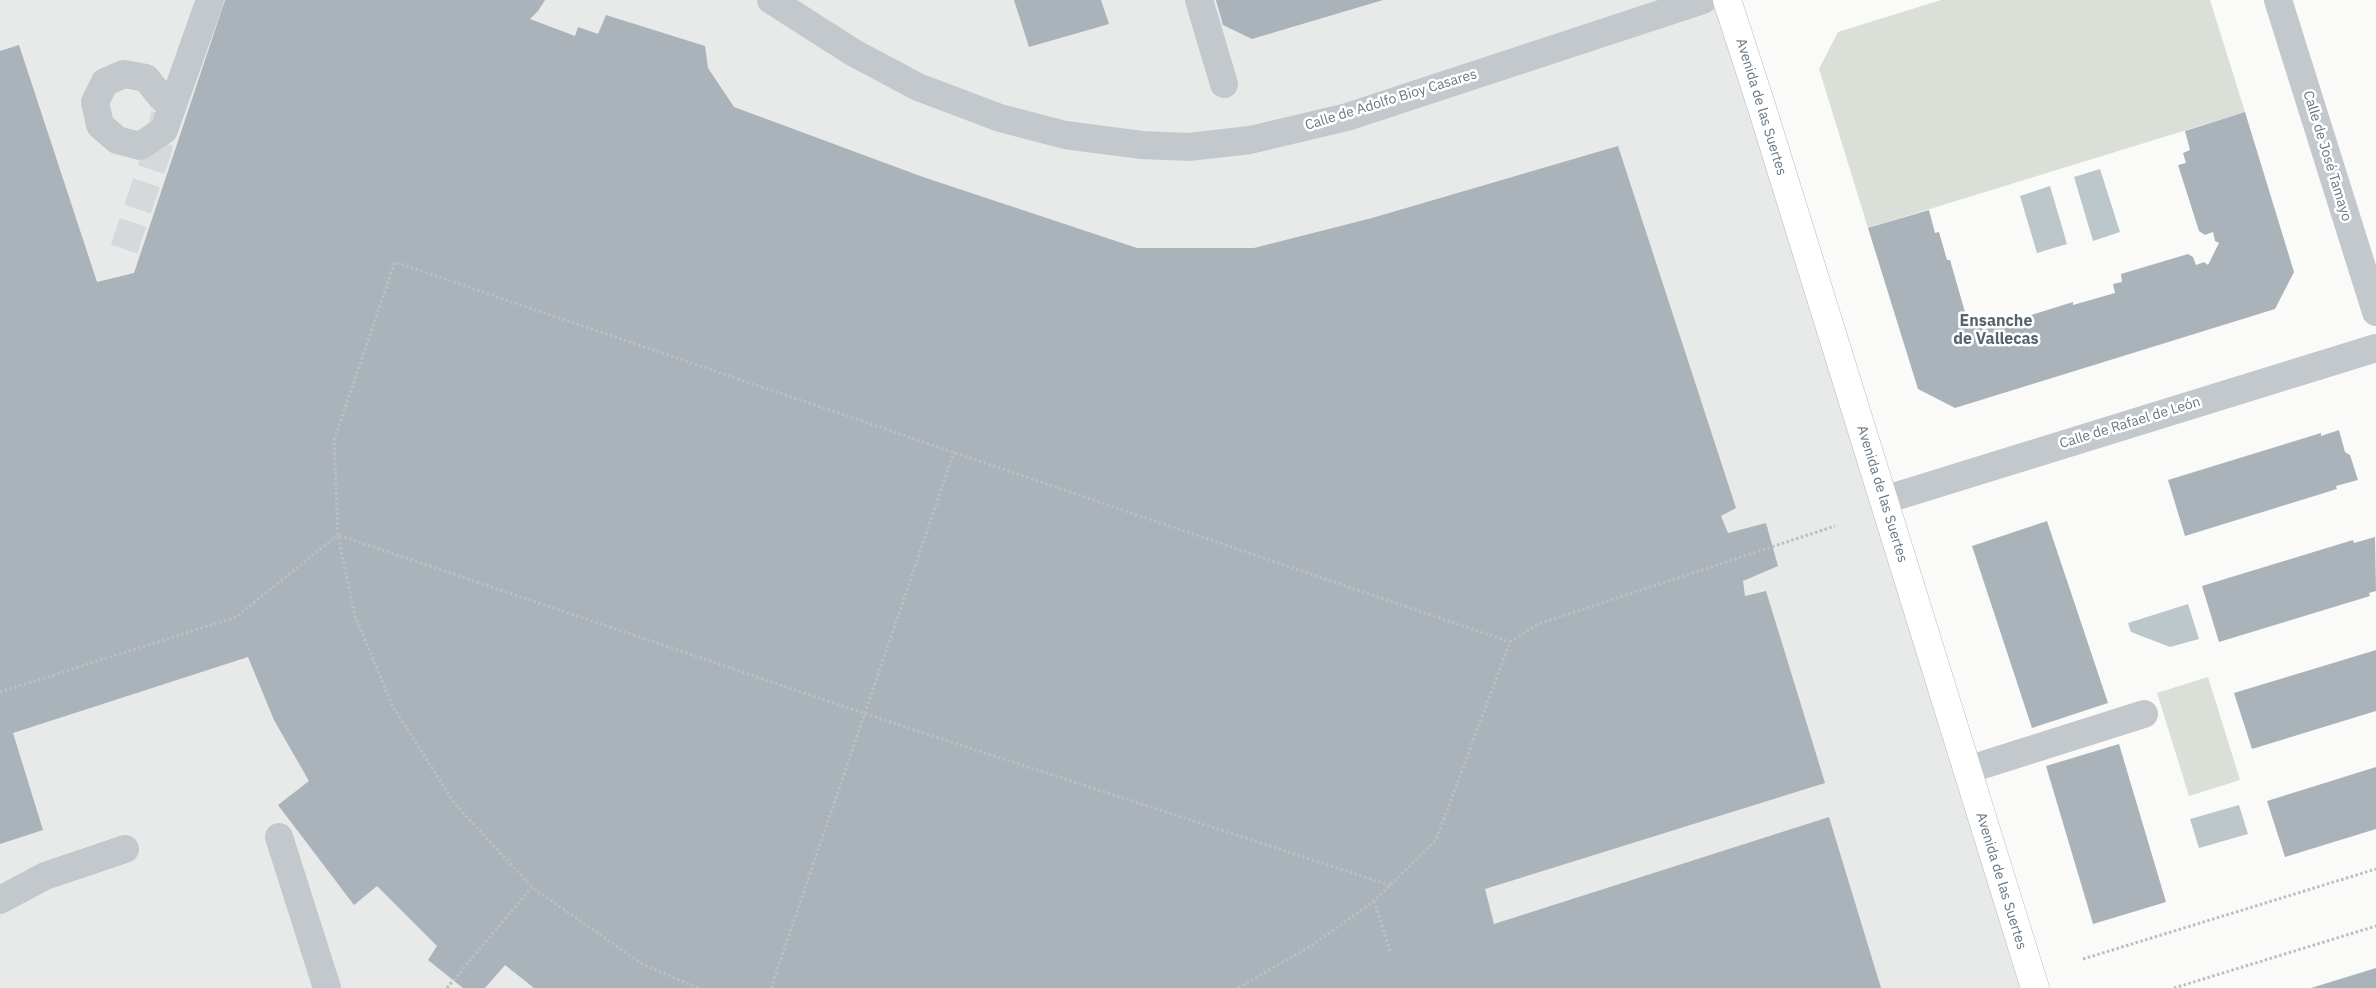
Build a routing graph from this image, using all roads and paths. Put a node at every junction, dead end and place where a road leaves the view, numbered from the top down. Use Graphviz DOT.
graph roads {
  1 [pos="210,0"];
  2 [pos="772,0"];
  3 [pos="1199,0"];
  4 [pos="1703,0"];
  5 [pos="1727,0"];
  6 [pos="2278,0"];
  7 [pos="1224,84"];
  8 [pos="162,98"];
  9 [pos="2376,312"];
  10 [pos="2376,348"];
  11 [pos="954,452"];
  12 [pos="1884,500"];
  13 [pos="1835,526"];
  14 [pos="338,535"];
  15 [pos="1510,642"];
  16 [pos="0,692"];
  17 [pos="866,714"];
  18 [pos="2144,714"];
  19 [pos="1967,770"];
  20 [pos="279,837"];
  21 [pos="125,849"];
  22 [pos="2376,869"];
  23 [pos="1392,886"];
  24 [pos="532,887"];
  25 [pos="0,900"];
  26 [pos="1374,901"];
  27 [pos="2376,926"];
  28 [pos="1391,954"];
  29 [pos="2083,959"];
  30 [pos="327,988"];
  31 [pos="447,988"];
  32 [pos="698,988"];
  33 [pos="771,988"];
  34 [pos="1238,988"];
  35 [pos="2034,988"];
  36 [pos="2174,988"];
  1 -- 8 [label="street"];
  2 -- 4 [label="street, Calle de Adolfo Bioy Casares"];
  3 -- 7 [label="street"];
  5 -- 12 [label="main road, Avenida de las Suertes"];
  6 -- 9 [label="street, Calle de José Tamayo"];
  10 -- 12 [label="street, Calle de Rafael de León"];
  11 -- 14 [label="path"];
  11 -- 15 [label="path"];
  11 -- 17 [label="path"];
  12 -- 19 [label="main road, Avenida de las Suertes"];
  13 -- 15 [label="path"];
  14 -- 16 [label="path"];
  14 -- 17 [label="path"];
  14 -- 24 [label="path"];
  15 -- 23 [label="path"];
  17 -- 23 [label="path"];
  17 -- 33 [label="path"];
  18 -- 19 [label="street"];
  19 -- 35 [label="main road, Avenida de las Suertes"];
  20 -- 30 [label="street"];
  21 -- 25 [label="street"];
  22 -- 29 [label="path"];
  23 -- 26 [label="path"];
  24 -- 31 [label="path"];
  24 -- 32 [label="path"];
  26 -- 28 [label="path"];
  26 -- 34 [label="path"];
  27 -- 36 [label="path"];
}
